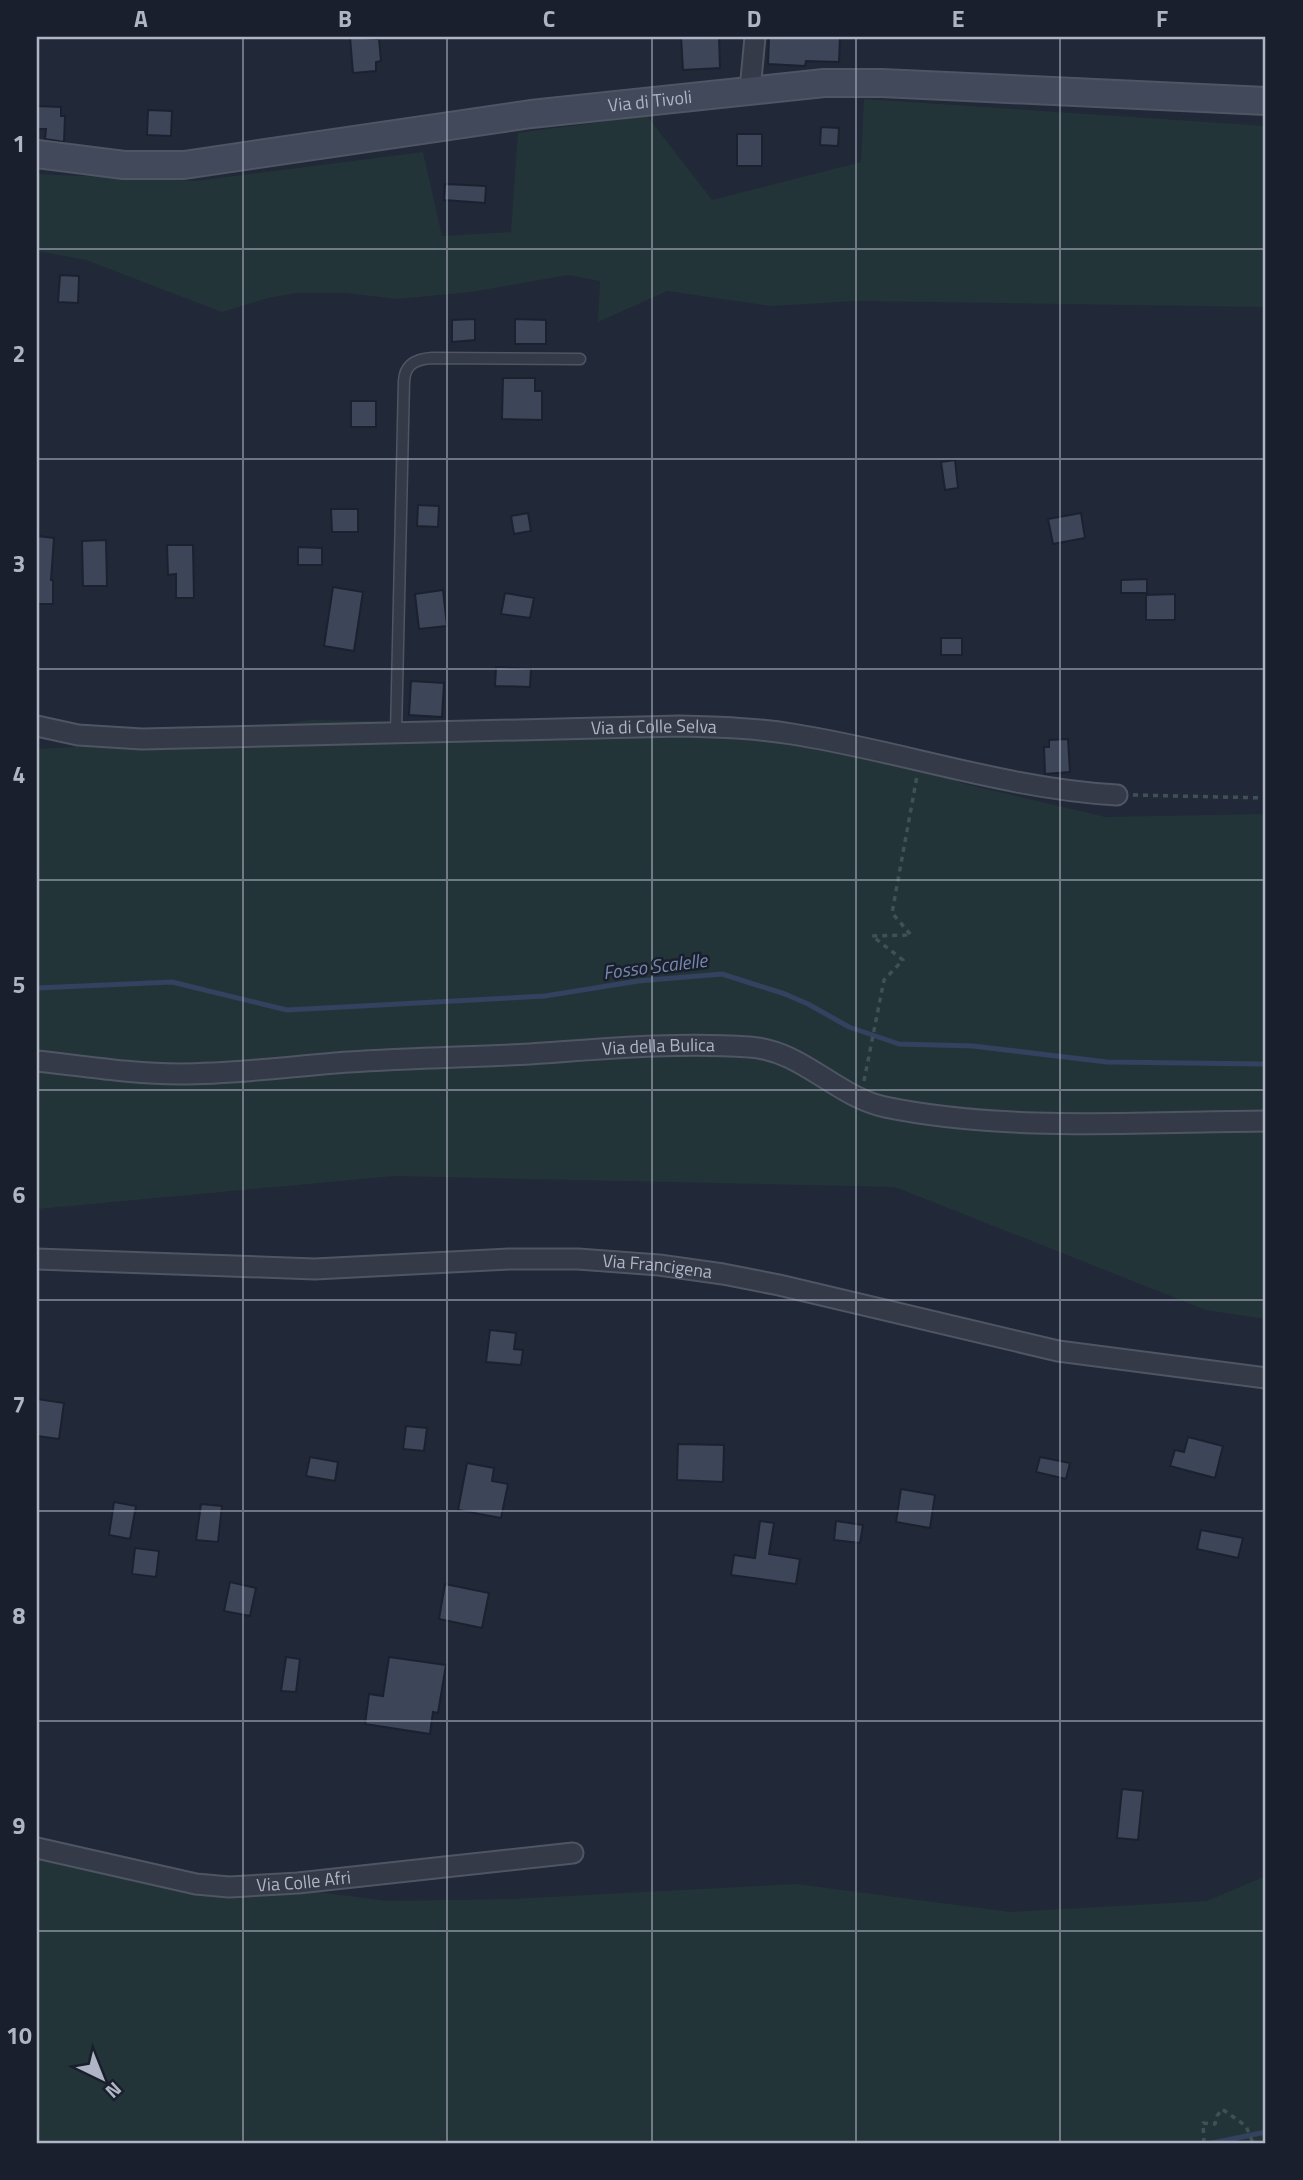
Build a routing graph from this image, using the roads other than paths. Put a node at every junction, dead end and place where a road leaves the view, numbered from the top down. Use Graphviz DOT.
graph roads {
  1 [pos="755,37"];
  2 [pos="750,90"];
  3 [pos="1266,101"];
  4 [pos="37,154"];
  5 [pos="580,359"];
  6 [pos="37,726"];
  7 [pos="396,733"];
  8 [pos="1117,795"];
  9 [pos="37,1060"];
  10 [pos="1266,1121"];
  11 [pos="37,1259"];
  12 [pos="1266,1378"];
  13 [pos="37,1848"];
  14 [pos="573,1853"];
  1 -- 2 [label="street"];
  2 -- 3 [label="main road, Via di Tivoli"];
  2 -- 4 [label="main road, Via di Tivoli"];
  5 -- 7 [label="lane"];
  6 -- 7 [label="street, Via di Colle Selva"];
  7 -- 8 [label="street, Via di Colle Selva"];
  9 -- 10 [label="street, Via della Bulica"];
  11 -- 12 [label="street, Via Francigena"];
  13 -- 14 [label="street, Via Colle Afri"];
}
